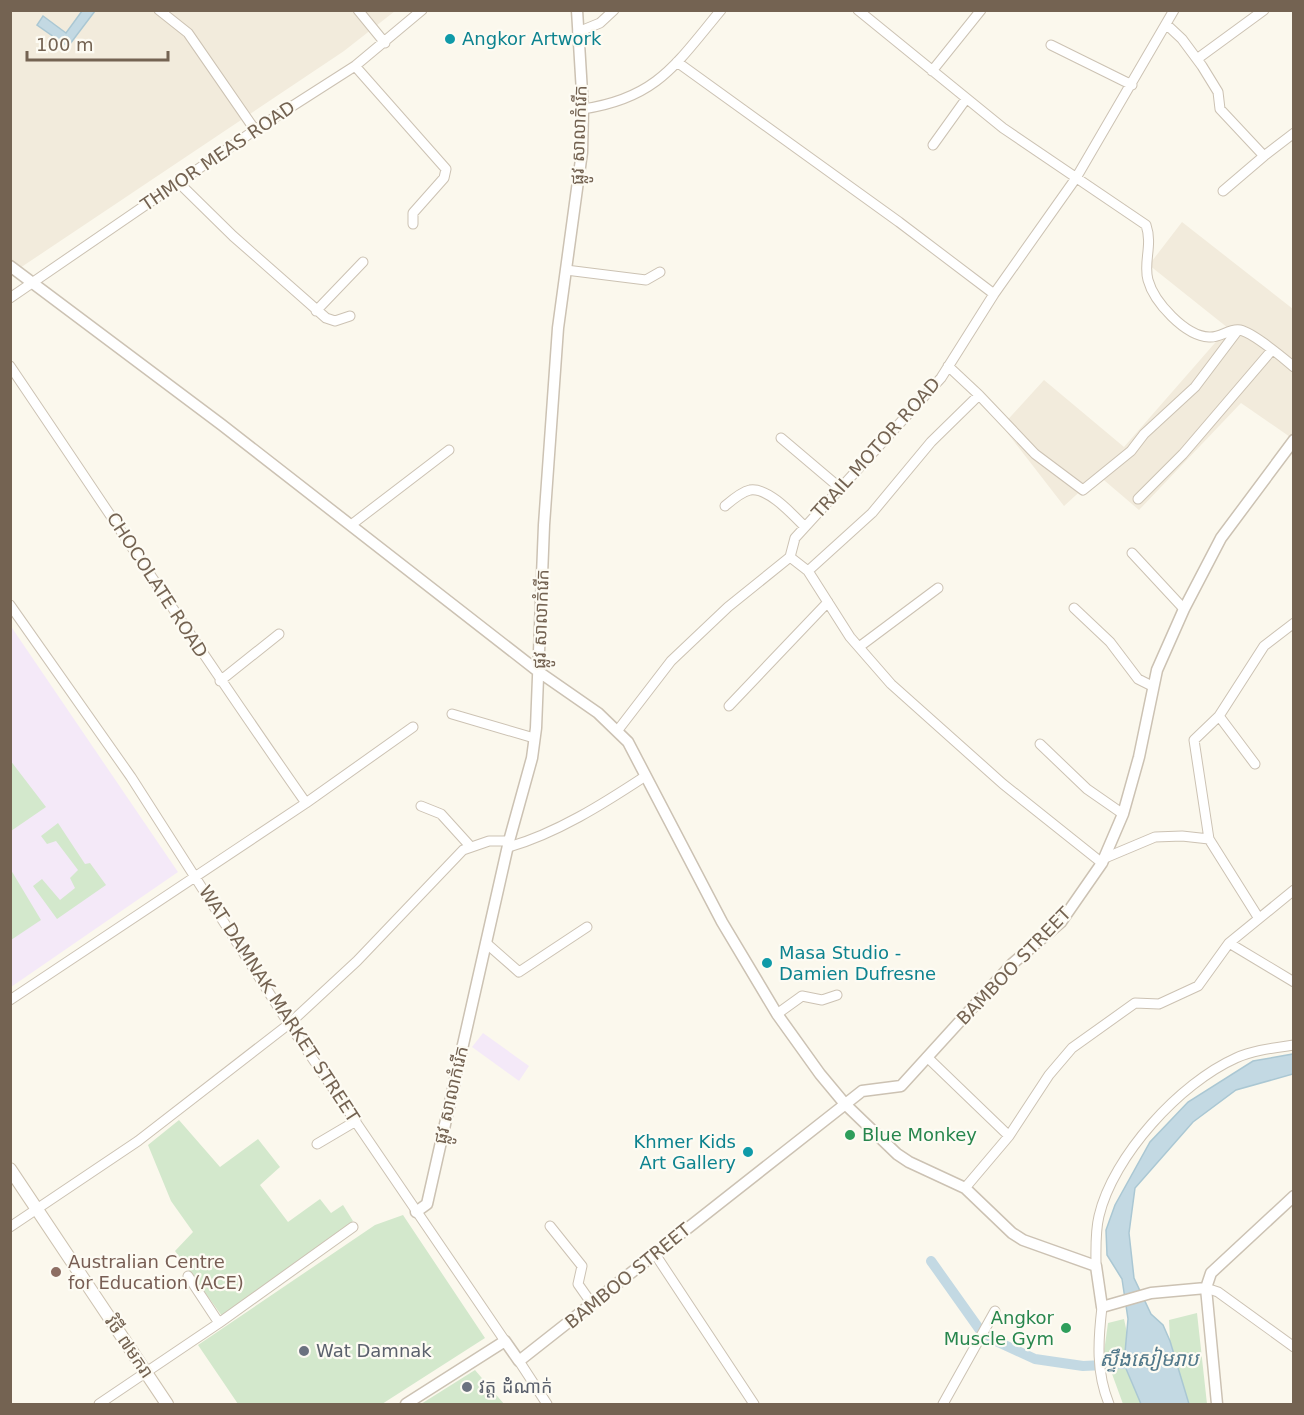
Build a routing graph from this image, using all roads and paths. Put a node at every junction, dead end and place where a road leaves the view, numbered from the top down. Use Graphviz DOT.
graph roads {
  1 [pos="159,10"];
  2 [pos="358,10"];
  3 [pos="423,10"];
  4 [pos="577,10"];
  5 [pos="614,10"];
  6 [pos="721,10"];
  7 [pos="858,10"];
  8 [pos="981,10"];
  9 [pos="1174,10"];
  10 [pos="1264,10"];
  11 [pos="1166,24"];
  12 [pos="578,32"];
  13 [pos="385,43"];
  14 [pos="1051,45"];
  15 [pos="1197,59"];
  16 [pos="677,62"];
  17 [pos="355,66"];
  18 [pos="932,71"];
  19 [pos="1132,85"];
  20 [pos="966,99"];
  21 [pos="583,109"];
  22 [pos="251,123"];
  23 [pos="1293,133"];
  24 [pos="933,145"];
  25 [pos="1264,156"];
  26 [pos="1076,178"];
  27 [pos="179,183"];
  28 [pos="1223,191"];
  29 [pos="413,224"];
  30 [pos="363,262"];
  31 [pos="10,266"];
  32 [pos="566,270"];
  33 [pos="660,272"];
  34 [pos="33,283"];
  35 [pos="994,294"];
  36 [pos="10,298"];
  37 [pos="316,311"];
  38 [pos="350,316"];
  39 [pos="1238,330"];
  40 [pos="1272,350"];
  41 [pos="10,366"];
  42 [pos="948,366"];
  43 [pos="1293,367"];
  44 [pos="980,395"];
  45 [pos="781,438"];
  46 [pos="1293,440"];
  47 [pos="450,450"];
  48 [pos="840,488"];
  49 [pos="1138,499"];
  50 [pos="725,506"];
  51 [pos="351,525"];
  52 [pos="805,527"];
  53 [pos="1132,553"];
  54 [pos="790,557"];
  55 [pos="808,571"];
  56 [pos="938,588"];
  57 [pos="828,602"];
  58 [pos="10,605"];
  59 [pos="1074,608"];
  60 [pos="1184,609"];
  61 [pos="1293,624"];
  62 [pos="279,634"];
  63 [pos="859,647"];
  64 [pos="539,672"];
  65 [pos="220,681"];
  66 [pos="1152,686"];
  67 [pos="729,706"];
  68 [pos="452,714"];
  69 [pos="1219,716"];
  70 [pos="413,727"];
  71 [pos="618,730"];
  72 [pos="534,738"];
  73 [pos="1040,744"];
  74 [pos="1255,764"];
  75 [pos="644,777"];
  76 [pos="306,803"];
  77 [pos="421,806"];
  78 [pos="1123,814"];
  79 [pos="1209,840"];
  80 [pos="509,844"];
  81 [pos="470,846"];
  82 [pos="1104,860"];
  83 [pos="195,876"];
  84 [pos="1293,890"];
  85 [pos="1258,917"];
  86 [pos="587,927"];
  87 [pos="486,943"];
  88 [pos="1229,943"];
  89 [pos="1293,982"];
  90 [pos="837,995"];
  91 [pos="10,1000"];
  92 [pos="777,1014"];
  93 [pos="289,1024"];
  94 [pos="1293,1045"];
  95 [pos="927,1057"];
  96 [pos="845,1104"];
  97 [pos="356,1121"];
  98 [pos="1009,1136"];
  99 [pos="317,1144"];
  100 [pos="10,1169"];
  101 [pos="965,1188"];
  102 [pos="1293,1198"];
  103 [pos="37,1209"];
  104 [pos="416,1212"];
  105 [pos="550,1226"];
  106 [pos="10,1227"];
  107 [pos="353,1227"];
  108 [pos="655,1254"];
  109 [pos="1096,1266"];
  110 [pos="188,1276"];
  111 [pos="1206,1288"];
  112 [pos="592,1304"];
  113 [pos="1102,1307"];
  114 [pos="995,1311"];
  115 [pos="219,1323"];
  116 [pos="505,1341"];
  117 [pos="1293,1347"];
  118 [pos="519,1361"];
  119 [pos="146,1373"];
  120 [pos="99,1404"];
  121 [pos="167,1404"];
  122 [pos="406,1404"];
  123 [pos="548,1404"];
  124 [pos="754,1404"];
  125 [pos="944,1404"];
  126 [pos="1109,1404"];
  127 [pos="1216,1404"];
  1 -- 22 [label="street"];
  2 -- 13 [label="street"];
  3 -- 13 [label="street, THMOR MEAS ROAD"];
  4 -- 12 [label="street, ផ្លូវ សាលាកំរើក"];
  5 -- 12 [label="street"];
  6 -- 16 [label="street"];
  7 -- 18 [label="street"];
  8 -- 18 [label="street"];
  9 -- 11 [label="street, TRAIL MOTOR ROAD"];
  10 -- 15 [label="street"];
  11 -- 15 [label="street"];
  11 -- 19 [label="street, TRAIL MOTOR ROAD"];
  12 -- 21 [label="street, ផ្លូវ សាលាកំរើក"];
  13 -- 17 [label="street, THMOR MEAS ROAD"];
  14 -- 19 [label="street"];
  15 -- 25 [label="street"];
  16 -- 21 [label="street"];
  16 -- 35 [label="street"];
  17 -- 22 [label="street, THMOR MEAS ROAD"];
  17 -- 29 [label="street"];
  18 -- 20 [label="street"];
  19 -- 26 [label="street, TRAIL MOTOR ROAD"];
  20 -- 24 [label="street"];
  20 -- 26 [label="street"];
  21 -- 32 [label="street, ផ្លូវ សាលាកំរើក"];
  22 -- 27 [label="street, THMOR MEAS ROAD"];
  23 -- 25 [label="street"];
  25 -- 28 [label="street"];
  26 -- 35 [label="street, TRAIL MOTOR ROAD"];
  26 -- 39 [label="street"];
  27 -- 34 [label="street, THMOR MEAS ROAD"];
  27 -- 37 [label="street"];
  30 -- 37 [label="street"];
  31 -- 34 [label="street"];
  32 -- 33 [label="street"];
  32 -- 64 [label="street, ផ្លូវ សាលាកំរើក"];
  34 -- 36 [label="street, THMOR MEAS ROAD"];
  34 -- 51 [label="street"];
  35 -- 42 [label="street, TRAIL MOTOR ROAD"];
  37 -- 38 [label="street"];
  39 -- 40 [label="street"];
  39 -- 44 [label="street"];
  40 -- 43 [label="street"];
  40 -- 49 [label="street"];
  41 -- 65 [label="street, CHOCOLATE ROAD"];
  42 -- 44 [label="street"];
  42 -- 48 [label="street, TRAIL MOTOR ROAD"];
  44 -- 55 [label="street"];
  45 -- 48 [label="street"];
  46 -- 60 [label="street, BAMBOO STREET"];
  47 -- 51 [label="street"];
  48 -- 52 [label="street, TRAIL MOTOR ROAD"];
  50 -- 52 [label="street"];
  51 -- 64 [label="street"];
  52 -- 54 [label="street, TRAIL MOTOR ROAD"];
  53 -- 60 [label="street"];
  54 -- 55 [label="street"];
  54 -- 71 [label="street, TRAIL MOTOR ROAD"];
  55 -- 57 [label="street"];
  56 -- 63 [label="street"];
  57 -- 63 [label="street"];
  57 -- 67 [label="street"];
  58 -- 83 [label="street, WAT DAMNAK MARKET STREET"];
  59 -- 66 [label="street"];
  60 -- 66 [label="street, BAMBOO STREET"];
  61 -- 69 [label="street"];
  62 -- 65 [label="street"];
  63 -- 82 [label="street"];
  64 -- 71 [label="street"];
  64 -- 72 [label="street, ផ្លូវ សាលាកំរើក"];
  65 -- 76 [label="street, CHOCOLATE ROAD"];
  66 -- 78 [label="street, BAMBOO STREET"];
  68 -- 72 [label="street"];
  69 -- 74 [label="street"];
  69 -- 79 [label="street"];
  70 -- 76 [label="street"];
  71 -- 75 [label="street"];
  72 -- 80 [label="street, ផ្លូវ សាលាកំរើក"];
  73 -- 78 [label="street"];
  75 -- 80 [label="street"];
  75 -- 92 [label="street"];
  76 -- 83 [label="street"];
  77 -- 81 [label="street"];
  78 -- 82 [label="street, BAMBOO STREET"];
  79 -- 82 [label="street"];
  79 -- 85 [label="street"];
  80 -- 81 [label="street"];
  80 -- 87 [label="street, ផ្លូវ សាលាកំរើក"];
  81 -- 93 [label="street"];
  82 -- 95 [label="street, BAMBOO STREET"];
  83 -- 91 [label="street"];
  83 -- 93 [label="street, WAT DAMNAK MARKET STREET"];
  84 -- 85 [label="street"];
  85 -- 88 [label="street"];
  86 -- 87 [label="street"];
  87 -- 104 [label="street, ផ្លូវ សាលាកំរើក"];
  88 -- 89 [label="street"];
  88 -- 98 [label="street"];
  90 -- 92 [label="street"];
  92 -- 96 [label="street"];
  93 -- 97 [label="street, WAT DAMNAK MARKET STREET"];
  93 -- 103 [label="street"];
  94 -- 109 [label="street"];
  95 -- 96 [label="street, BAMBOO STREET"];
  95 -- 98 [label="street"];
  96 -- 101 [label="street"];
  96 -- 108 [label="street, BAMBOO STREET"];
  97 -- 99 [label="street"];
  97 -- 104 [label="street, WAT DAMNAK MARKET STREET"];
  98 -- 101 [label="street"];
  100 -- 103 [label="main road, វិថី ៧មករា"];
  101 -- 109 [label="street"];
  102 -- 111 [label="street"];
  103 -- 106 [label="street"];
  103 -- 119 [label="main road, វិថី ៧មករា"];
  104 -- 116 [label="street, WAT DAMNAK MARKET STREET"];
  105 -- 112 [label="street"];
  107 -- 115 [label="street"];
  108 -- 112 [label="street, BAMBOO STREET"];
  108 -- 124 [label="street"];
  109 -- 113 [label="street"];
  110 -- 115 [label="street"];
  111 -- 113 [label="street"];
  111 -- 117 [label="street"];
  111 -- 127 [label="street"];
  112 -- 118 [label="street, BAMBOO STREET"];
  113 -- 126 [label="street"];
  114 -- 125 [label="street"];
  115 -- 119 [label="street"];
  116 -- 118 [label="street, WAT DAMNAK MARKET STREET"];
  116 -- 122 [label="street"];
  118 -- 123 [label="street, WAT DAMNAK MARKET STREET"];
  119 -- 120 [label="street"];
  119 -- 121 [label="main road, វិថី ៧មករា"];
}
